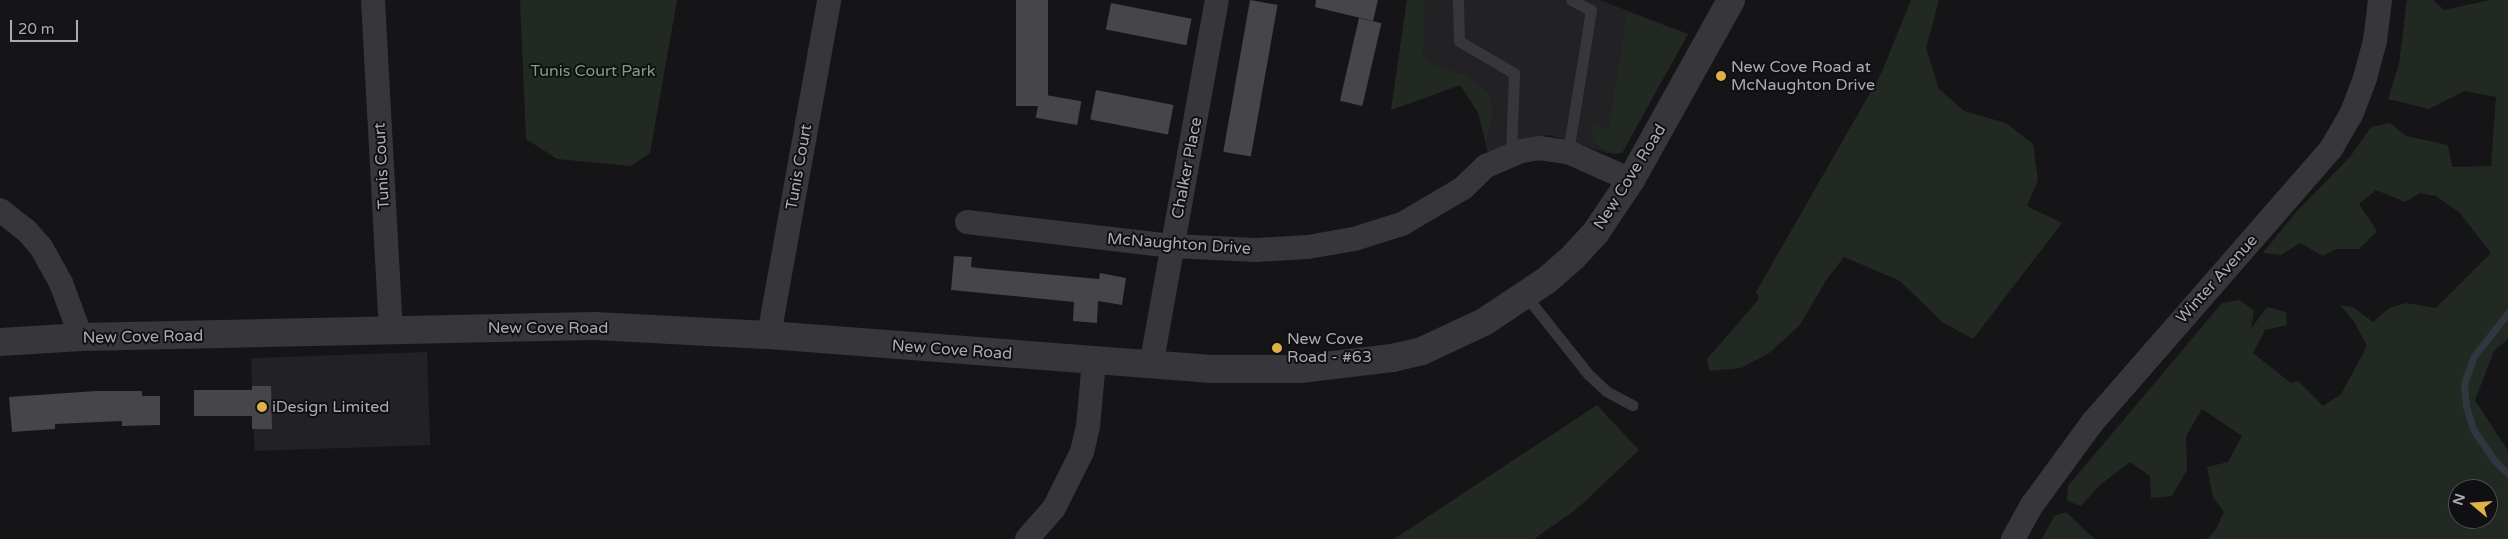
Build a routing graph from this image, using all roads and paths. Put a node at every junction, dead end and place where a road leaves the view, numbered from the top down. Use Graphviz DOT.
graph roads {
  1 [pos="373,0"];
  2 [pos="829,0"];
  3 [pos="1217,0"];
  4 [pos="1458,0"];
  5 [pos="1571,0"];
  6 [pos="1731,0"];
  7 [pos="2380,0"];
  8 [pos="1568,152"];
  9 [pos="1511,154"];
  10 [pos="1631,180"];
  11 [pos="0,210"];
  12 [pos="967,222"];
  13 [pos="1172,246"];
  14 [pos="1526,296"];
  15 [pos="391,331"];
  16 [pos="769,335"];
  17 [pos="81,338"];
  18 [pos="0,342"];
  19 [pos="1094,361"];
  20 [pos="1151,366"];
  21 [pos="1632,405"];
  22 [pos="1027,539"];
  23 [pos="2013,539"];
  1 -- 15 [label="street, Tunis Court"];
  2 -- 16 [label="street, Tunis Court"];
  3 -- 13 [label="street, Chalker Place"];
  4 -- 9 [label="lane"];
  5 -- 8 [label="lane"];
  6 -- 10 [label="street, New Cove Road"];
  7 -- 23 [label="street, Winter Avenue"];
  8 -- 9 [label="street, McNaughton Drive"];
  8 -- 10 [label="street, McNaughton Drive"];
  9 -- 13 [label="street, McNaughton Drive"];
  10 -- 14 [label="street, New Cove Road"];
  11 -- 17 [label="street"];
  12 -- 13 [label="street, McNaughton Drive"];
  13 -- 20 [label="street, Chalker Place"];
  14 -- 20 [label="street, New Cove Road"];
  14 -- 21 [label="lane"];
  15 -- 16 [label="street, New Cove Road"];
  15 -- 17 [label="street, New Cove Road"];
  16 -- 19 [label="street, New Cove Road"];
  17 -- 18 [label="street, New Cove Road"];
  19 -- 20 [label="street, New Cove Road"];
  19 -- 22 [label="street"];
}
